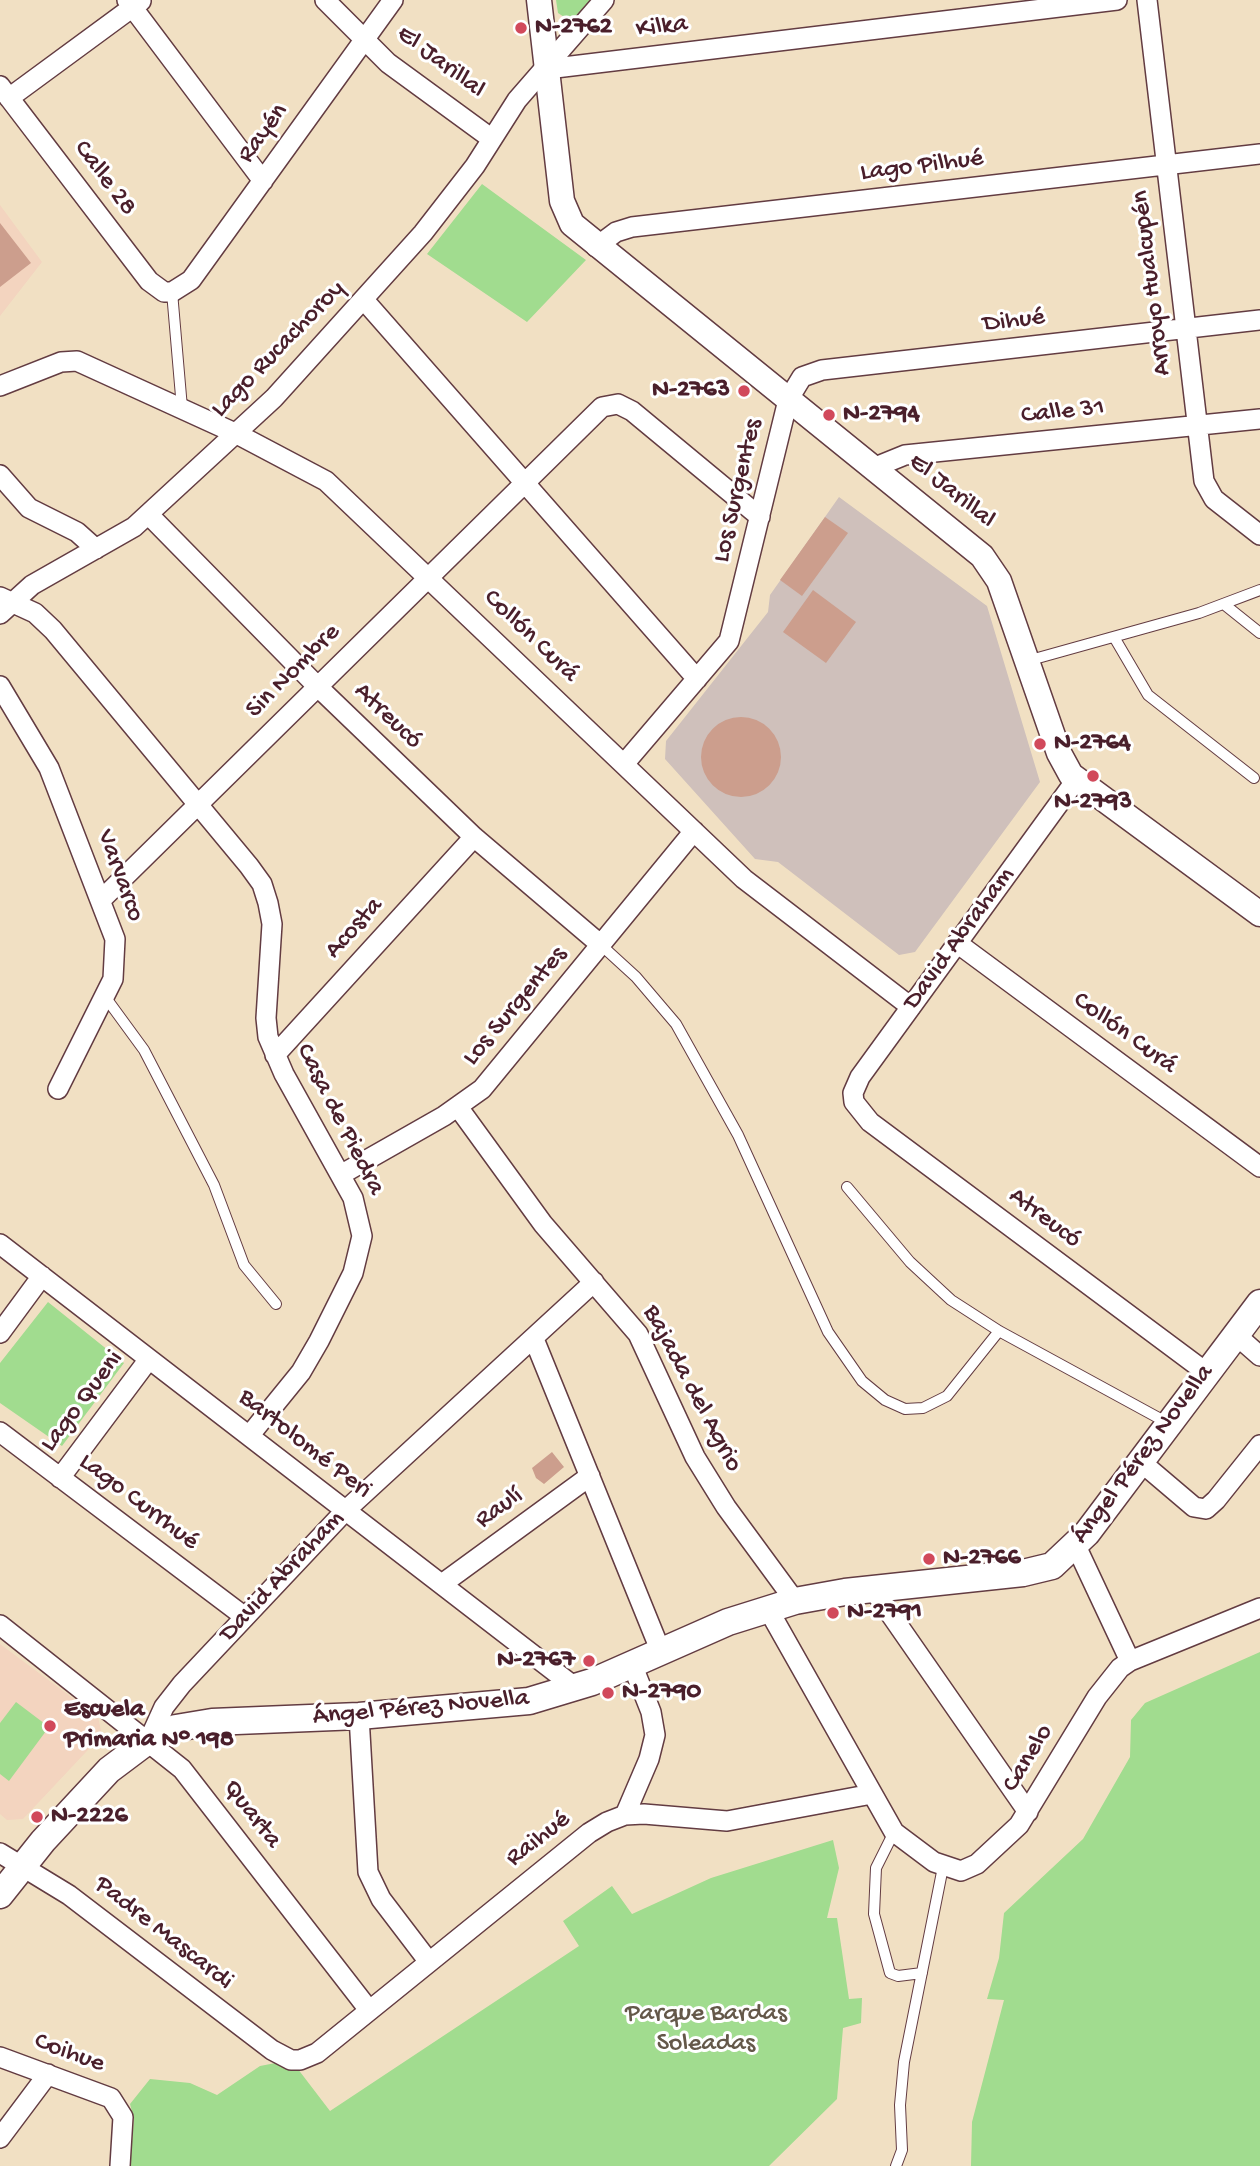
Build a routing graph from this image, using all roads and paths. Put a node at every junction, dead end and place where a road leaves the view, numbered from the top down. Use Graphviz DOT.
graph roads {
  1 [pos="325,0"];
  2 [pos="393,0"];
  3 [pos="539,0"];
  4 [pos="604,0"];
  5 [pos="1116,0"];
  6 [pos="1147,0"];
  7 [pos="134,2"];
  8 [pos="364,40"];
  9 [pos="547,69"];
  10 [pos="5,92"];
  11 [pos="492,139"];
  12 [pos="1260,154"];
  13 [pos="1166,165"];
  14 [pos="263,181"];
  15 [pos="596,247"];
  16 [pos="173,292"];
  17 [pos="364,300"];
  18 [pos="1260,320"];
  19 [pos="1185,329"];
  20 [pos="0,386"];
  21 [pos="788,400"];
  22 [pos="182,408"];
  23 [pos="1260,419"];
  24 [pos="1196,426"];
  25 [pos="237,434"];
  26 [pos="873,468"];
  27 [pos="0,475"];
  28 [pos="524,482"];
  29 [pos="149,515"];
  30 [pos="760,517"];
  31 [pos="1260,535"];
  32 [pos="96,549"];
  33 [pos="429,576"];
  34 [pos="1260,590"];
  35 [pos="4,604"];
  36 [pos="1225,605"];
  37 [pos="1260,633"];
  38 [pos="1114,637"];
  39 [pos="1027,661"];
  40 [pos="697,679"];
  41 [pos="0,686"];
  42 [pos="317,686"];
  43 [pos="624,764"];
  44 [pos="1254,778"];
  45 [pos="1076,780"];
  46 [pos="199,802"];
  47 [pos="694,831"];
  48 [pos="474,837"];
  49 [pos="102,899"];
  50 [pos="1260,914"];
  51 [pos="957,943"];
  52 [pos="601,945"];
  53 [pos="106,998"];
  54 [pos="911,1007"];
  55 [pos="275,1055"];
  56 [pos="58,1089"];
  57 [pos="854,1102"];
  58 [pos="458,1107"];
  59 [pos="1260,1167"];
  60 [pos="342,1174"];
  61 [pos="847,1187"];
  62 [pos="0,1244"];
  63 [pos="42,1276"];
  64 [pos="594,1282"];
  65 [pos="1260,1303"];
  66 [pos="276,1304"];
  67 [pos="999,1331"];
  68 [pos="0,1333"];
  69 [pos="1236,1335"];
  70 [pos="534,1339"];
  71 [pos="1260,1356"];
  72 [pos="149,1359"];
  73 [pos="1207,1373"];
  74 [pos="1169,1424"];
  75 [pos="0,1432"];
  76 [pos="249,1436"];
  77 [pos="1260,1445"];
  78 [pos="1141,1462"];
  79 [pos="590,1476"];
  80 [pos="60,1478"];
  81 [pos="346,1510"];
  82 [pos="1076,1546"];
  83 [pos="442,1584"];
  84 [pos="873,1589"];
  85 [pos="795,1601"];
  86 [pos="1260,1608"];
  87 [pos="768,1609"];
  88 [pos="245,1617"];
  89 [pos="0,1625"];
  90 [pos="661,1652"];
  91 [pos="1130,1661"];
  92 [pos="632,1664"];
  93 [pos="576,1688"];
  94 [pos="359,1716"];
  95 [pos="149,1740"];
  96 [pos="872,1794"];
  97 [pos="1028,1812"];
  98 [pos="625,1815"];
  99 [pos="894,1832"];
  100 [pos="11,1859"];
  101 [pos="952,1869"];
  102 [pos="0,1886"];
  103 [pos="0,1895"];
  104 [pos="429,1962"];
  105 [pos="922,1973"];
  106 [pos="369,2010"];
  107 [pos="0,2057"];
  108 [pos="291,2060"];
  109 [pos="48,2074"];
  110 [pos="0,2138"];
  111 [pos="120,2166"];
  112 [pos="896,2166"];
  1 -- 8 [label="street, El Jarillal"];
  2 -- 8 [label="street, Rayén"];
  3 -- 9 [label="street, El Jarillal"];
  4 -- 9 [label="street, Lago Rucachoroy"];
  5 -- 9 [label="street, Kilka"];
  6 -- 13 [label="street, Arroyo Hualcupén"];
  7 -- 10 [label="street"];
  7 -- 14 [label="street"];
  8 -- 11 [label="street, El Jarillal"];
  8 -- 14 [label="street, Rayén"];
  9 -- 11 [label="street, Lago Rucachoroy"];
  9 -- 15 [label="street, El Jarillal"];
  10 -- 16 [label="street, Calle 28"];
  11 -- 17 [label="street, Lago Rucachoroy"];
  12 -- 13 [label="street, Lago Pilhué"];
  13 -- 15 [label="street, Lago Pilhué"];
  13 -- 19 [label="street, Arroyo Hualcupén"];
  14 -- 16 [label="street, Rayén"];
  15 -- 21 [label="street, El Jarillal"];
  16 -- 22 [label="lane"];
  17 -- 25 [label="street, Lago Rucachoroy"];
  17 -- 28 [label="street"];
  18 -- 19 [label="street, Dihué"];
  19 -- 21 [label="street, Dihué"];
  19 -- 24 [label="street, Arroyo Hualcupén"];
  20 -- 22 [label="street, Collón Curá"];
  21 -- 26 [label="street, El Jarillal"];
  21 -- 30 [label="street, Los Surgentes"];
  22 -- 25 [label="street, Collón Curá"];
  23 -- 24 [label="street, Calle 31"];
  24 -- 26 [label="street, Calle 31"];
  24 -- 31 [label="street, Arroyo Hualcupén"];
  25 -- 29 [label="street, Lago Rucachoroy"];
  25 -- 33 [label="street, Collón Curá"];
  26 -- 39 [label="street, El Jarillal"];
  27 -- 32 [label="street"];
  28 -- 30 [label="street, Sin Nombre"];
  28 -- 33 [label="street, Sin Nombre"];
  28 -- 40 [label="street"];
  29 -- 32 [label="street, Lago Rucachoroy"];
  29 -- 42 [label="street, Atreucó"];
  30 -- 40 [label="street, Los Surgentes"];
  32 -- 35 [label="street, Lago Rucachoroy"];
  33 -- 42 [label="street, Sin Nombre"];
  33 -- 43 [label="street, Collón Curá"];
  34 -- 36 [label="lane"];
  35 -- 46 [label="street, Casa de Piedra"];
  36 -- 37 [label="lane"];
  36 -- 38 [label="lane"];
  38 -- 39 [label="lane"];
  38 -- 44 [label="lane"];
  39 -- 45 [label="street, El Jarillal"];
  40 -- 43 [label="street, Los Surgentes"];
  41 -- 49 [label="street, Varvarco"];
  42 -- 46 [label="street, Sin Nombre"];
  42 -- 48 [label="street, Atreucó"];
  43 -- 47 [label="street, Collón Curá"];
  45 -- 50 [label="street, El Jarillal"];
  45 -- 51 [label="street, David Abraham"];
  46 -- 49 [label="street, Sin Nombre"];
  46 -- 55 [label="street, Casa de Piedra"];
  47 -- 52 [label="street, Los Surgentes"];
  47 -- 54 [label="street, Collón Curá"];
  48 -- 52 [label="street, Atreucó"];
  48 -- 55 [label="street, Acosta"];
  49 -- 53 [label="street, Varvarco"];
  51 -- 54 [label="street, David Abraham"];
  51 -- 59 [label="street, Collón Curá"];
  52 -- 58 [label="street, Los Surgentes"];
  52 -- 67 [label="lane"];
  53 -- 56 [label="street, Varvarco"];
  53 -- 66 [label="lane"];
  54 -- 57 [label="street, David Abraham"];
  55 -- 60 [label="street, Casa de Piedra"];
  57 -- 73 [label="street, Atreucó"];
  58 -- 60 [label="street, Los Surgentes"];
  58 -- 64 [label="street, Bajada del Agrio"];
  60 -- 76 [label="street, Casa de Piedra"];
  61 -- 67 [label="lane"];
  62 -- 63 [label="street, Bartolomé Peri"];
  63 -- 68 [label="street"];
  63 -- 72 [label="street, Bartolomé Peri"];
  64 -- 70 [label="street, David Abraham"];
  64 -- 85 [label="street, Bajada del Agrio"];
  65 -- 69 [label="main road, Ángel Pérez Novella"];
  67 -- 74 [label="lane"];
  69 -- 71 [label="street"];
  69 -- 73 [label="main road, Ángel Pérez Novella"];
  70 -- 79 [label="street"];
  70 -- 81 [label="street, David Abraham"];
  72 -- 76 [label="street, Bartolomé Peri"];
  72 -- 80 [label="street, Lago Queni"];
  73 -- 74 [label="main road, Ángel Pérez Novella"];
  74 -- 78 [label="main road, Ángel Pérez Novella"];
  75 -- 80 [label="street, Lago Currhué"];
  76 -- 81 [label="street, Bartolomé Peri"];
  77 -- 78 [label="street"];
  78 -- 82 [label="main road, Ángel Pérez Novella"];
  79 -- 83 [label="street, Raulí"];
  79 -- 90 [label="street"];
  80 -- 88 [label="street, Lago Currhué"];
  81 -- 83 [label="street, Bartolomé Peri"];
  81 -- 88 [label="street, David Abraham"];
  82 -- 84 [label="main road, Ángel Pérez Novella"];
  82 -- 91 [label="street"];
  83 -- 93 [label="street, Bartolomé Peri"];
  84 -- 85 [label="main road, Ángel Pérez Novella"];
  84 -- 97 [label="street"];
  85 -- 87 [label="main road, Ángel Pérez Novella"];
  86 -- 91 [label="street"];
  87 -- 90 [label="main road, Ángel Pérez Novella"];
  87 -- 96 [label="street"];
  88 -- 95 [label="street, David Abraham"];
  89 -- 95 [label="street, Quarta"];
  90 -- 92 [label="main road, Ángel Pérez Novella"];
  91 -- 97 [label="street, Canelo"];
  92 -- 93 [label="main road, Ángel Pérez Novella"];
  92 -- 98 [label="street"];
  93 -- 94 [label="main road, Ángel Pérez Novella"];
  94 -- 95 [label="main road, Ángel Pérez Novella"];
  94 -- 104 [label="street"];
  95 -- 100 [label="main road, David Abraham"];
  95 -- 106 [label="street, Quarta"];
  96 -- 98 [label="street, Raihué"];
  96 -- 99 [label="street"];
  97 -- 101 [label="street, Canelo"];
  98 -- 104 [label="street, Raihué"];
  99 -- 101 [label="street"];
  99 -- 105 [label="lane"];
  100 -- 102 [label="street"];
  100 -- 103 [label="main road, David Abraham"];
  100 -- 108 [label="street, Padre Mascardi"];
  101 -- 105 [label="lane"];
  104 -- 106 [label="street, Raihué"];
  105 -- 112 [label="lane"];
  106 -- 108 [label="street, Raihué"];
  107 -- 109 [label="street, Coihue"];
  109 -- 110 [label="street"];
  109 -- 111 [label="street, Coihue"];
}
